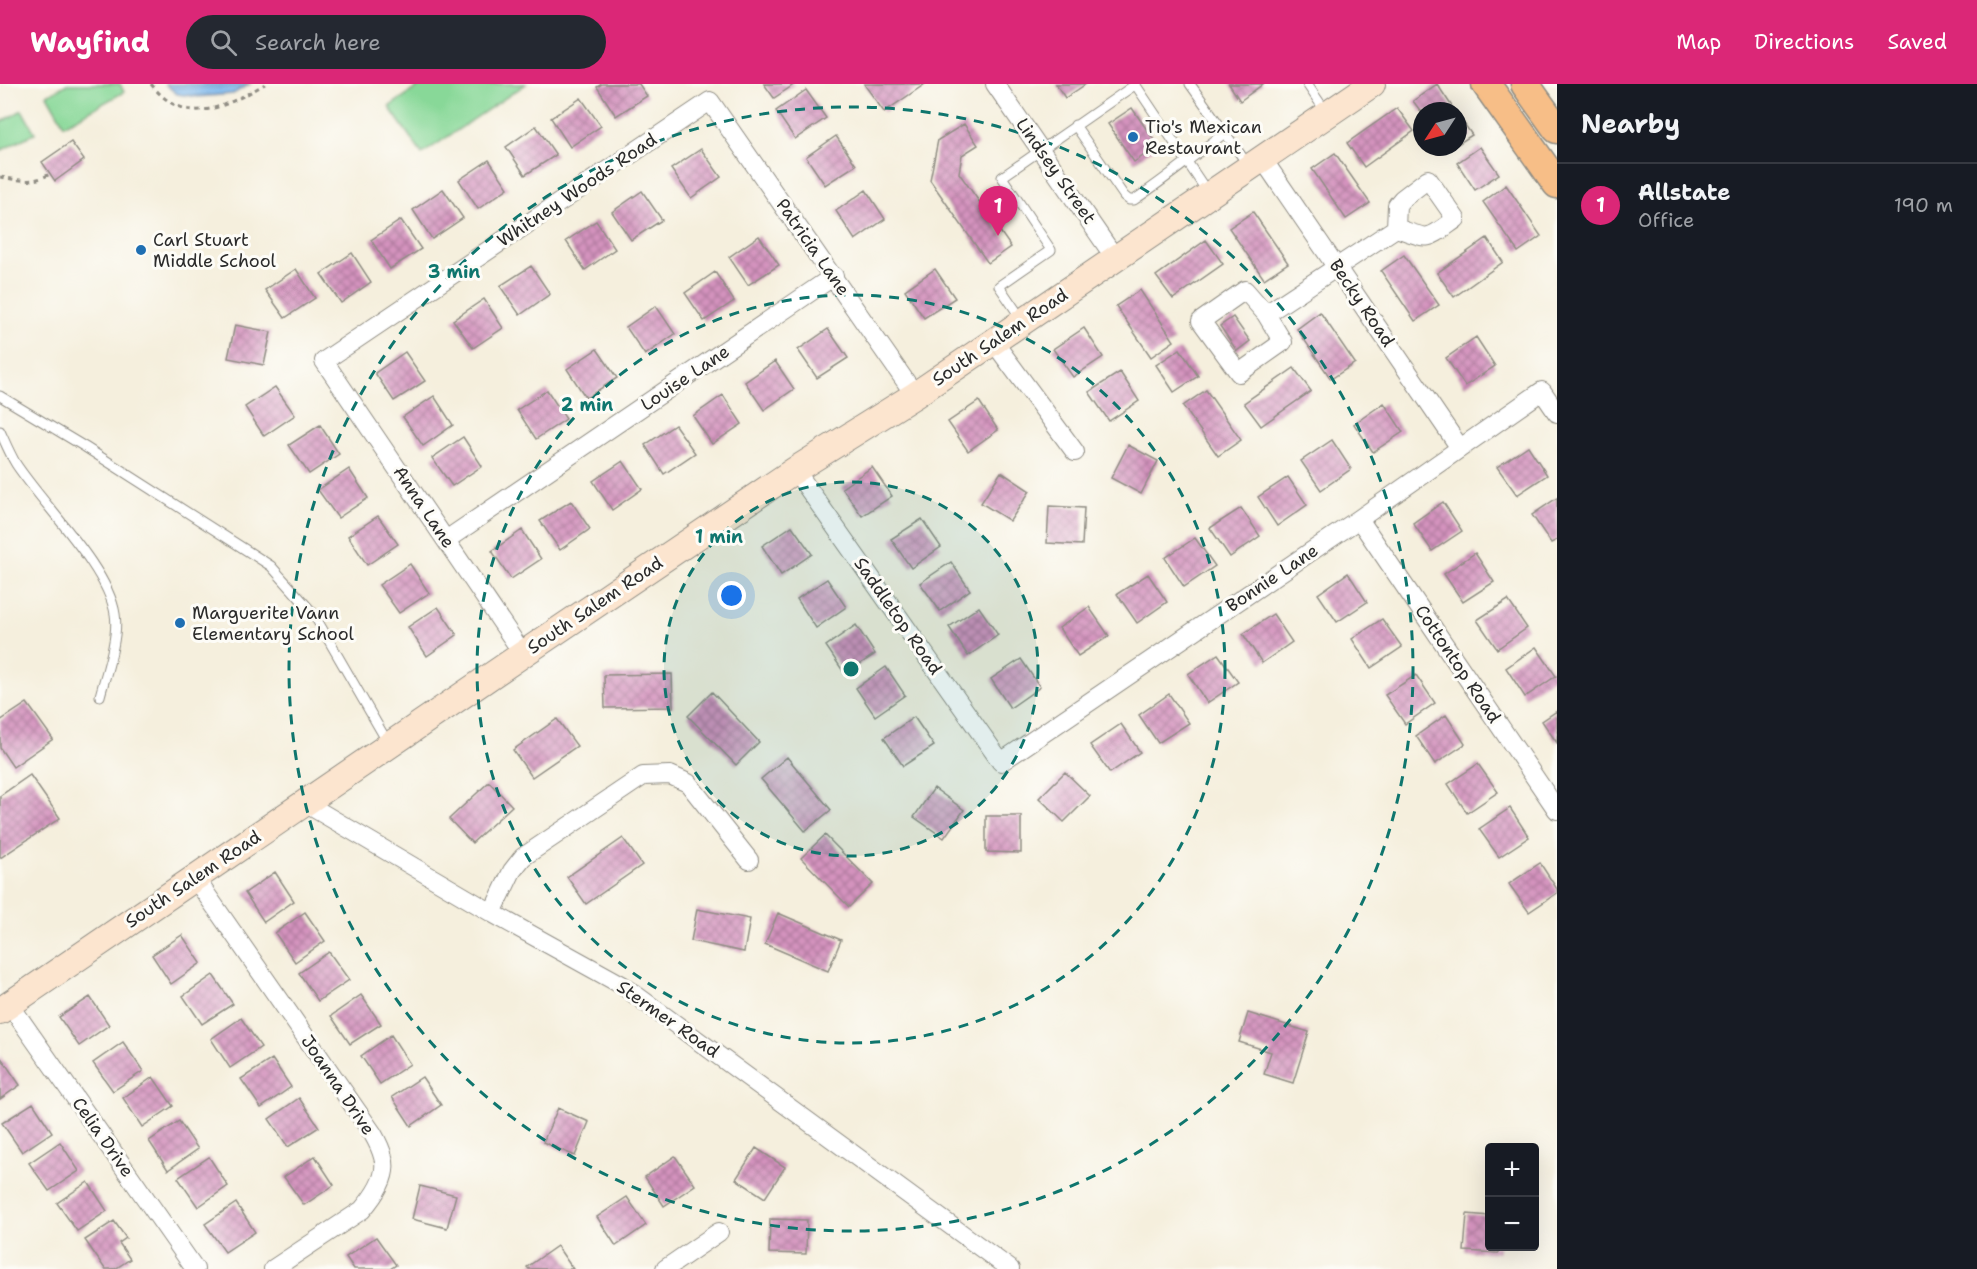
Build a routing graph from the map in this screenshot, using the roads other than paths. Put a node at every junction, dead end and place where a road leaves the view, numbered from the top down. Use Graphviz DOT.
graph roads {
  1 [pos="995,84"];
  2 [pos="1136,84"];
  3 [pos="1190,84"];
  4 [pos="1307,84"];
  5 [pos="1372,84"];
  6 [pos="1486,84"];
  7 [pos="1504,84"];
  8 [pos="1525,84"];
  9 [pos="710,101"];
  10 [pos="1327,114"];
  11 [pos="1075,125"];
  12 [pos="1557,129"];
  13 [pos="1225,133"];
  14 [pos="1041,149"];
  15 [pos="1186,160"];
  16 [pos="1557,161"];
  17 [pos="1256,163"];
  18 [pos="1557,184"];
  19 [pos="1209,195"];
  20 [pos="1396,228"];
  21 [pos="1115,258"];
  22 [pos="1337,266"];
  23 [pos="834,276"];
  24 [pos="1266,314"];
  25 [pos="1023,321"];
  26 [pos="993,341"];
  27 [pos="324,360"];
  28 [pos="915,395"];
  29 [pos="0,396"];
  30 [pos="1557,413"];
  31 [pos="0,431"];
  32 [pos="1460,448"];
  33 [pos="1075,452"];
  34 [pos="795,470"];
  35 [pos="1359,519"];
  36 [pos="446,540"];
  37 [pos="523,654"];
  38 [pos="100,696"];
  39 [pos="390,745"];
  40 [pos="1001,762"];
  41 [pos="304,803"];
  42 [pos="1557,810"];
  43 [pos="749,860"];
  44 [pos="195,878"];
  45 [pos="492,913"];
  46 [pos="5,1008"];
  47 [pos="718,1232"];
  48 [pos="195,1269"];
  49 [pos="273,1269"];
  50 [pos="665,1269"];
  51 [pos="1010,1269"];
  1 -- 14 [label="street, Lindsey Street"];
  2 -- 11 [label="lane"];
  2 -- 15 [label="lane"];
  3 -- 13 [label="lane"];
  4 -- 10 [label="lane"];
  5 -- 10 [label="main road, South Salem Road"];
  6 -- 18 [label="main road"];
  7 -- 16 [label="main road"];
  8 -- 12 [label="main road"];
  9 -- 23 [label="street, Patricia Lane"];
  9 -- 27 [label="street, Whitney Woods Road"];
  10 -- 17 [label="main road, South Salem Road"];
  11 -- 14 [label="lane"];
  11 -- 15 [label="lane"];
  13 -- 15 [label="lane"];
  13 -- 17 [label="lane"];
  14 -- 21 [label="street, Lindsey Street"];
  14 -- 25 [label="lane"];
  15 -- 19 [label="lane"];
  17 -- 19 [label="main road, South Salem Road"];
  17 -- 22 [label="street, Becky Road"];
  19 -- 21 [label="main road, South Salem Road"];
  20 -- 22 [label="street"];
  21 -- 25 [label="main road, South Salem Road"];
  22 -- 24 [label="street"];
  22 -- 32 [label="street, Becky Road"];
  23 -- 28 [label="street, Patricia Lane"];
  23 -- 36 [label="street, Louise Lane"];
  24 -- 24 [label="street"];
  25 -- 26 [label="main road, South Salem Road"];
  26 -- 28 [label="main road, South Salem Road"];
  26 -- 33 [label="street"];
  27 -- 36 [label="street, Anna Lane"];
  28 -- 34 [label="main road, South Salem Road"];
  29 -- 39 [label="lane"];
  30 -- 32 [label="street, Bonnie Lane"];
  31 -- 38 [label="lane"];
  32 -- 35 [label="street, Bonnie Lane"];
  34 -- 37 [label="main road, South Salem Road"];
  34 -- 40 [label="street, Saddletop Road"];
  35 -- 40 [label="street, Bonnie Lane"];
  35 -- 42 [label="street, Cottontop Road"];
  36 -- 37 [label="street, Anna Lane"];
  37 -- 39 [label="main road, South Salem Road"];
  39 -- 41 [label="main road, South Salem Road"];
  41 -- 44 [label="main road, South Salem Road"];
  41 -- 45 [label="street, Stermer Road"];
  43 -- 45 [label="street"];
  44 -- 46 [label="main road, South Salem Road"];
  44 -- 49 [label="street, Joanna Drive"];
  45 -- 51 [label="street, Stermer Road"];
  46 -- 48 [label="street, Celia Drive"];
  47 -- 50 [label="street"];
}
